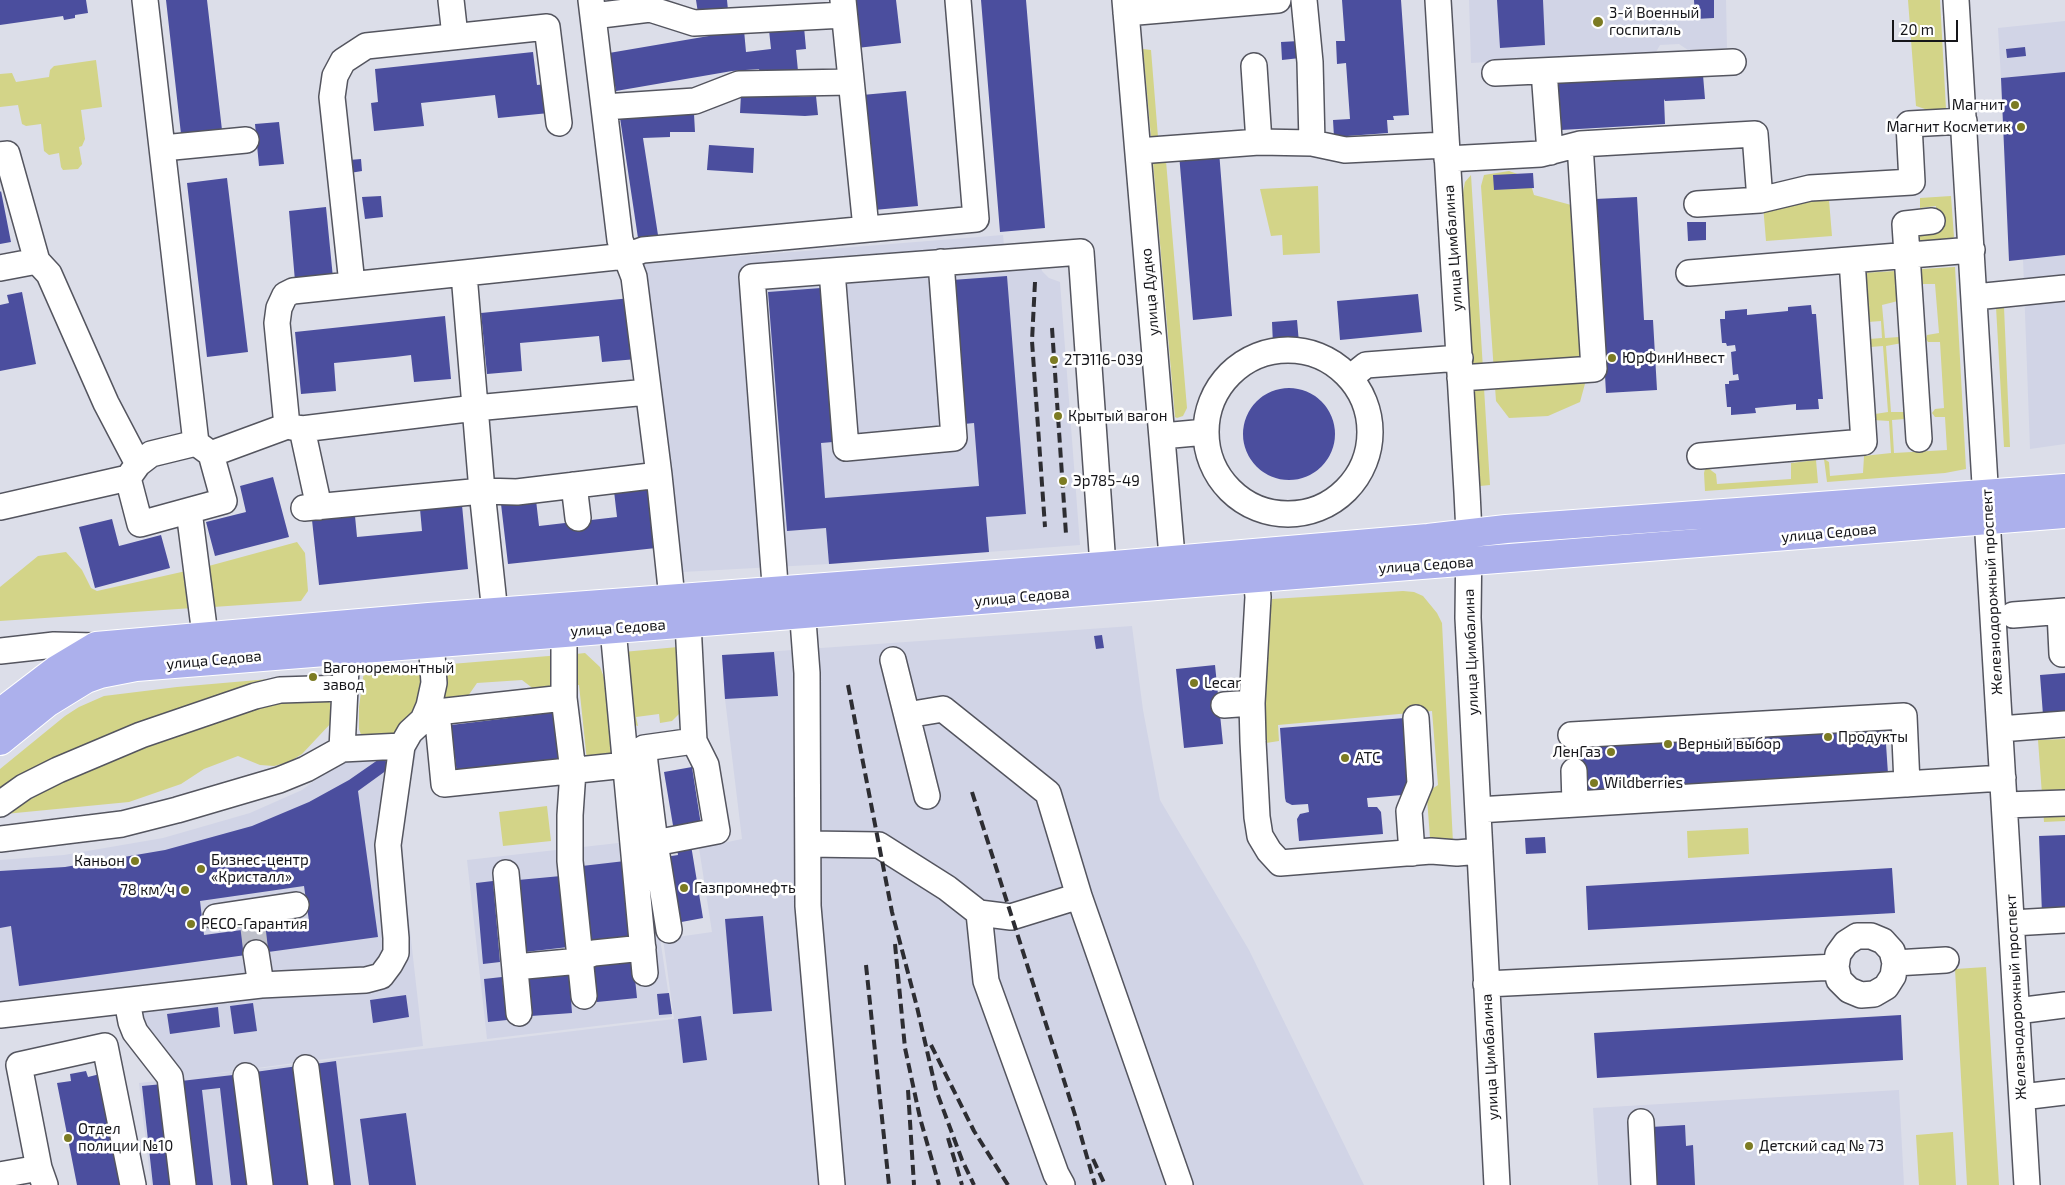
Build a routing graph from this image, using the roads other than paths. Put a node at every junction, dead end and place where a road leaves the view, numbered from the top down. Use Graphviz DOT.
graph roads {
  1 [pos="145,0"];
  2 [pos="451,0"];
  3 [pos="958,0"];
  4 [pos="1278,0"];
  5 [pos="1304,0"];
  6 [pos="1442,0"];
  7 [pos="1956,0"];
  8 [pos="650,4"];
  9 [pos="1126,6"];
  10 [pos="844,7"];
  11 [pos="592,8"];
  12 [pos="455,36"];
  13 [pos="1733,62"];
  14 [pos="1254,66"];
  15 [pos="1544,71"];
  16 [pos="1495,74"];
  17 [pos="851,82"];
  18 [pos="604,107"];
  19 [pos="1964,121"];
  20 [pos="559,123"];
  21 [pos="246,140"];
  22 [pos="1259,142"];
  23 [pos="1312,143"];
  24 [pos="1580,144"];
  25 [pos="163,148"];
  26 [pos="1138,150"];
  27 [pos="1447,152"];
  28 [pos="1550,152"];
  29 [pos="0,155"];
  30 [pos="1760,200"];
  31 [pos="1697,204"];
  32 [pos="1932,221"];
  33 [pos="866,228"];
  34 [pos="1972,250"];
  35 [pos="1907,255"];
  36 [pos="626,256"];
  37 [pos="1852,260"];
  38 [pos="37,261"];
  39 [pos="941,262"];
  40 [pos="0,268"];
  41 [pos="832,271"];
  42 [pos="464,274"];
  43 [pos="1689,274"];
  44 [pos="352,284"];
  45 [pos="2065,288"];
  46 [pos="1974,297"];
  47 [pos="1460,368"];
  48 [pos="1351,377"];
  49 [pos="648,392"];
  50 [pos="475,408"];
  51 [pos="295,427"];
  52 [pos="1206,432"];
  53 [pos="1162,436"];
  54 [pos="1919,439"];
  55 [pos="203,448"];
  56 [pos="1700,456"];
  57 [pos="133,471"];
  58 [pos="659,475"];
  59 [pos="574,485"];
  60 [pos="2065,488"];
  61 [pos="482,491"];
  62 [pos="0,506"];
  63 [pos="1987,507"];
  64 [pos="189,511"];
  65 [pos="2065,514"];
  66 [pos="578,518"];
  67 [pos="1469,533"];
  68 [pos="1468,562"];
  69 [pos="1104,566"];
  70 [pos="1174,571"];
  71 [pos="1256,576"];
  72 [pos="672,598"];
  73 [pos="789,602"];
  74 [pos="2063,612"];
  75 [pos="2013,615"];
  76 [pos="429,617"];
  77 [pos="688,623"];
  78 [pos="496,625"];
  79 [pos="613,629"];
  80 [pos="564,632"];
  81 [pos="205,635"];
  82 [pos="431,644"];
  83 [pos="96,646"];
  84 [pos="0,651"];
  85 [pos="2062,654"];
  86 [pos="893,660"];
  87 [pos="564,698"];
  88 [pos="1252,703"];
  89 [pos="1224,705"];
  90 [pos="433,709"];
  91 [pos="0,712"];
  92 [pos="907,715"];
  93 [pos="1416,718"];
  94 [pos="2065,724"];
  95 [pos="2000,729"];
  96 [pos="1571,735"];
  97 [pos="0,741"];
  98 [pos="694,741"];
  99 [pos="402,746"];
  100 [pos="342,749"];
  101 [pos="635,764"];
  102 [pos="573,771"];
  103 [pos="1574,771"];
  104 [pos="2003,778"];
  105 [pos="1908,784"];
  106 [pos="927,796"];
  107 [pos="2065,803"];
  108 [pos="0,804"];
  109 [pos="1575,804"];
  110 [pos="2005,805"];
  111 [pos="1478,810"];
  112 [pos="647,836"];
  113 [pos="0,838"];
  114 [pos="808,844"];
  115 [pos="1480,851"];
  116 [pos="1412,853"];
  117 [pos="506,873"];
  118 [pos="1079,896"];
  119 [pos="296,905"];
  120 [pos="979,914"];
  121 [pos="216,917"];
  122 [pos="2065,920"];
  123 [pos="2012,923"];
  124 [pos="670,930"];
  125 [pos="643,948"];
  126 [pos="256,954"];
  127 [pos="580,958"];
  128 [pos="1946,960"];
  129 [pos="1895,963"];
  130 [pos="1836,967"];
  131 [pos="515,968"];
  132 [pos="645,973"];
  133 [pos="1486,984"];
  134 [pos="261,985"];
  135 [pos="584,996"];
  136 [pos="127,1001"];
  137 [pos="2065,1005"];
  138 [pos="2017,1011"];
  139 [pos="519,1013"];
  140 [pos="0,1015"];
  141 [pos="306,1068"];
  142 [pos="246,1076"];
  143 [pos="2065,1092"];
  144 [pos="2022,1097"];
  145 [pos="1641,1122"];
  146 [pos="0,1175"];
  147 [pos="42,1176"];
  148 [pos="133,1185"];
  149 [pos="182,1185"];
  150 [pos="260,1185"];
  151 [pos="321,1185"];
  152 [pos="832,1185"];
  153 [pos="1062,1185"];
  154 [pos="1180,1185"];
  155 [pos="1497,1185"];
  156 [pos="1644,1185"];
  157 [pos="2027,1185"];
  1 -- 25 [label="street"];
  2 -- 12 [label="street"];
  3 -- 33 [label="street"];
  4 -- 9 [label="street"];
  5 -- 23 [label="street"];
  6 -- 27 [label="street, улица Цимбалина"];
  7 -- 19 [label="street, Железнодорожный проспект"];
  8 -- 10 [label="street"];
  8 -- 11 [label="street"];
  9 -- 26 [label="street, улица Дудко"];
  10 -- 17 [label="street"];
  11 -- 18 [label="street"];
  12 -- 20 [label="street"];
  12 -- 44 [label="street"];
  13 -- 15 [label="street"];
  14 -- 22 [label="street"];
  15 -- 16 [label="street"];
  15 -- 28 [label="street"];
  17 -- 18 [label="street"];
  17 -- 33 [label="street"];
  18 -- 36 [label="street"];
  19 -- 30 [label="street"];
  19 -- 34 [label="street, Железнодорожный проспект"];
  21 -- 25 [label="street"];
  22 -- 23 [label="street"];
  22 -- 26 [label="street"];
  23 -- 27 [label="street"];
  24 -- 28 [label="street"];
  24 -- 30 [label="street"];
  24 -- 47 [label="street"];
  25 -- 55 [label="street"];
  26 -- 53 [label="street, улица Дудко"];
  27 -- 28 [label="street"];
  27 -- 47 [label="street, улица Цимбалина"];
  29 -- 38 [label="street"];
  30 -- 31 [label="street"];
  32 -- 35 [label="street"];
  33 -- 36 [label="street"];
  34 -- 35 [label="street"];
  34 -- 46 [label="street, Железнодорожный проспект"];
  35 -- 37 [label="street"];
  35 -- 54 [label="street"];
  36 -- 42 [label="street"];
  36 -- 49 [label="street"];
  37 -- 43 [label="street"];
  37 -- 56 [label="street"];
  38 -- 40 [label="street"];
  38 -- 57 [label="street"];
  39 -- 41 [label="street"];
  39 -- 41 [label="street"];
  39 -- 69 [label="street"];
  41 -- 73 [label="street"];
  42 -- 44 [label="street"];
  42 -- 50 [label="street"];
  44 -- 51 [label="street"];
  45 -- 46 [label="street"];
  46 -- 63 [label="street, Железнодорожный проспект"];
  47 -- 48 [label="street"];
  47 -- 67 [label="street, улица Цимбалина"];
  48 -- 52 [label="street"];
  48 -- 52 [label="street"];
  49 -- 50 [label="street"];
  49 -- 58 [label="street"];
  50 -- 51 [label="street"];
  50 -- 61 [label="street"];
  51 -- 55 [label="street"];
  51 -- 61 [label="street"];
  52 -- 53 [label="street"];
  53 -- 70 [label="street, улица Дудко"];
  55 -- 57 [label="street"];
  55 -- 64 [label="street"];
  57 -- 62 [label="street"];
  57 -- 64 [label="street"];
  58 -- 59 [label="street"];
  58 -- 72 [label="street"];
  59 -- 61 [label="street"];
  59 -- 66 [label="street"];
  60 -- 63 [label="main road, улица Седова"];
  61 -- 78 [label="street"];
  63 -- 65 [label="main road, улица Седова"];
  63 -- 67 [label="main road, улица Седова"];
  63 -- 68 [label="main road, улица Седова"];
  63 -- 95 [label="street, Железнодорожный проспект"];
  64 -- 81 [label="street"];
  67 -- 68 [label="street, улица Цимбалина"];
  67 -- 70 [label="main road, улица Седова"];
  68 -- 71 [label="main road, улица Седова"];
  68 -- 111 [label="street, улица Цимбалина"];
  69 -- 70 [label="main road, улица Седова"];
  69 -- 73 [label="main road, улица Седова"];
  70 -- 71 [label="main road, улица Седова"];
  70 -- 73 [label="main road, улица Седова"];
  71 -- 88 [label="street"];
  72 -- 73 [label="main road, улица Седова"];
  72 -- 78 [label="main road, улица Седова"];
  73 -- 77 [label="main road, улица Седова"];
  73 -- 114 [label="street"];
  74 -- 75 [label="street"];
  74 -- 85 [label="street"];
  76 -- 78 [label="main road, улица Седова"];
  76 -- 81 [label="main road, улица Седова"];
  76 -- 82 [label="street"];
  77 -- 79 [label="main road, улица Седова"];
  77 -- 98 [label="street"];
  78 -- 80 [label="main road, улица Седова"];
  78 -- 82 [label="main road, улица Седова"];
  79 -- 80 [label="main road, улица Седова"];
  79 -- 101 [label="street"];
  80 -- 87 [label="street"];
  81 -- 83 [label="main road, улица Седова"];
  82 -- 90 [label="street"];
  82 -- 97 [label="main road, улица Седова"];
  83 -- 84 [label="street, улица Седова"];
  83 -- 91 [label="main road, улица Седова"];
  86 -- 92 [label="street"];
  87 -- 90 [label="street"];
  87 -- 102 [label="street"];
  88 -- 89 [label="street"];
  88 -- 116 [label="street"];
  90 -- 99 [label="street"];
  90 -- 102 [label="street"];
  92 -- 106 [label="street"];
  92 -- 118 [label="street"];
  93 -- 116 [label="street"];
  94 -- 95 [label="street"];
  95 -- 104 [label="street, Железнодорожный проспект"];
  96 -- 105 [label="street"];
  98 -- 101 [label="street"];
  98 -- 112 [label="street"];
  99 -- 100 [label="street"];
  99 -- 134 [label="street"];
  100 -- 108 [label="street"];
  100 -- 113 [label="street"];
  101 -- 102 [label="street"];
  101 -- 112 [label="street"];
  102 -- 127 [label="street"];
  103 -- 109 [label="street"];
  104 -- 105 [label="street"];
  104 -- 110 [label="street, Железнодорожный проспект"];
  105 -- 109 [label="street"];
  107 -- 110 [label="street"];
  109 -- 111 [label="street"];
  110 -- 123 [label="street, Железнодорожный проспект"];
  111 -- 115 [label="street, улица Цимбалина"];
  112 -- 124 [label="street"];
  112 -- 125 [label="street"];
  114 -- 120 [label="street"];
  114 -- 152 [label="street"];
  115 -- 116 [label="street"];
  115 -- 133 [label="street, улица Цимбалина"];
  117 -- 131 [label="street"];
  118 -- 120 [label="street"];
  118 -- 154 [label="street"];
  119 -- 121 [label="street"];
  120 -- 153 [label="street"];
  122 -- 123 [label="street"];
  123 -- 138 [label="street, Железнодорожный проспект"];
  125 -- 127 [label="street"];
  125 -- 132 [label="street"];
  126 -- 134 [label="street"];
  127 -- 131 [label="street"];
  127 -- 135 [label="street"];
  128 -- 129 [label="street"];
  129 -- 130 [label="street"];
  129 -- 130 [label="street"];
  130 -- 133 [label="street"];
  131 -- 139 [label="street"];
  133 -- 155 [label="street, улица Цимбалина"];
  134 -- 136 [label="street"];
  136 -- 140 [label="street"];
  136 -- 149 [label="street"];
  137 -- 138 [label="street"];
  138 -- 144 [label="street, Железнодорожный проспект"];
  141 -- 151 [label="street"];
  142 -- 150 [label="street"];
  143 -- 144 [label="street"];
  144 -- 157 [label="street, Железнодорожный проспект"];
  145 -- 156 [label="street"];
  146 -- 147 [label="street"];
  147 -- 148 [label="street"];
}
